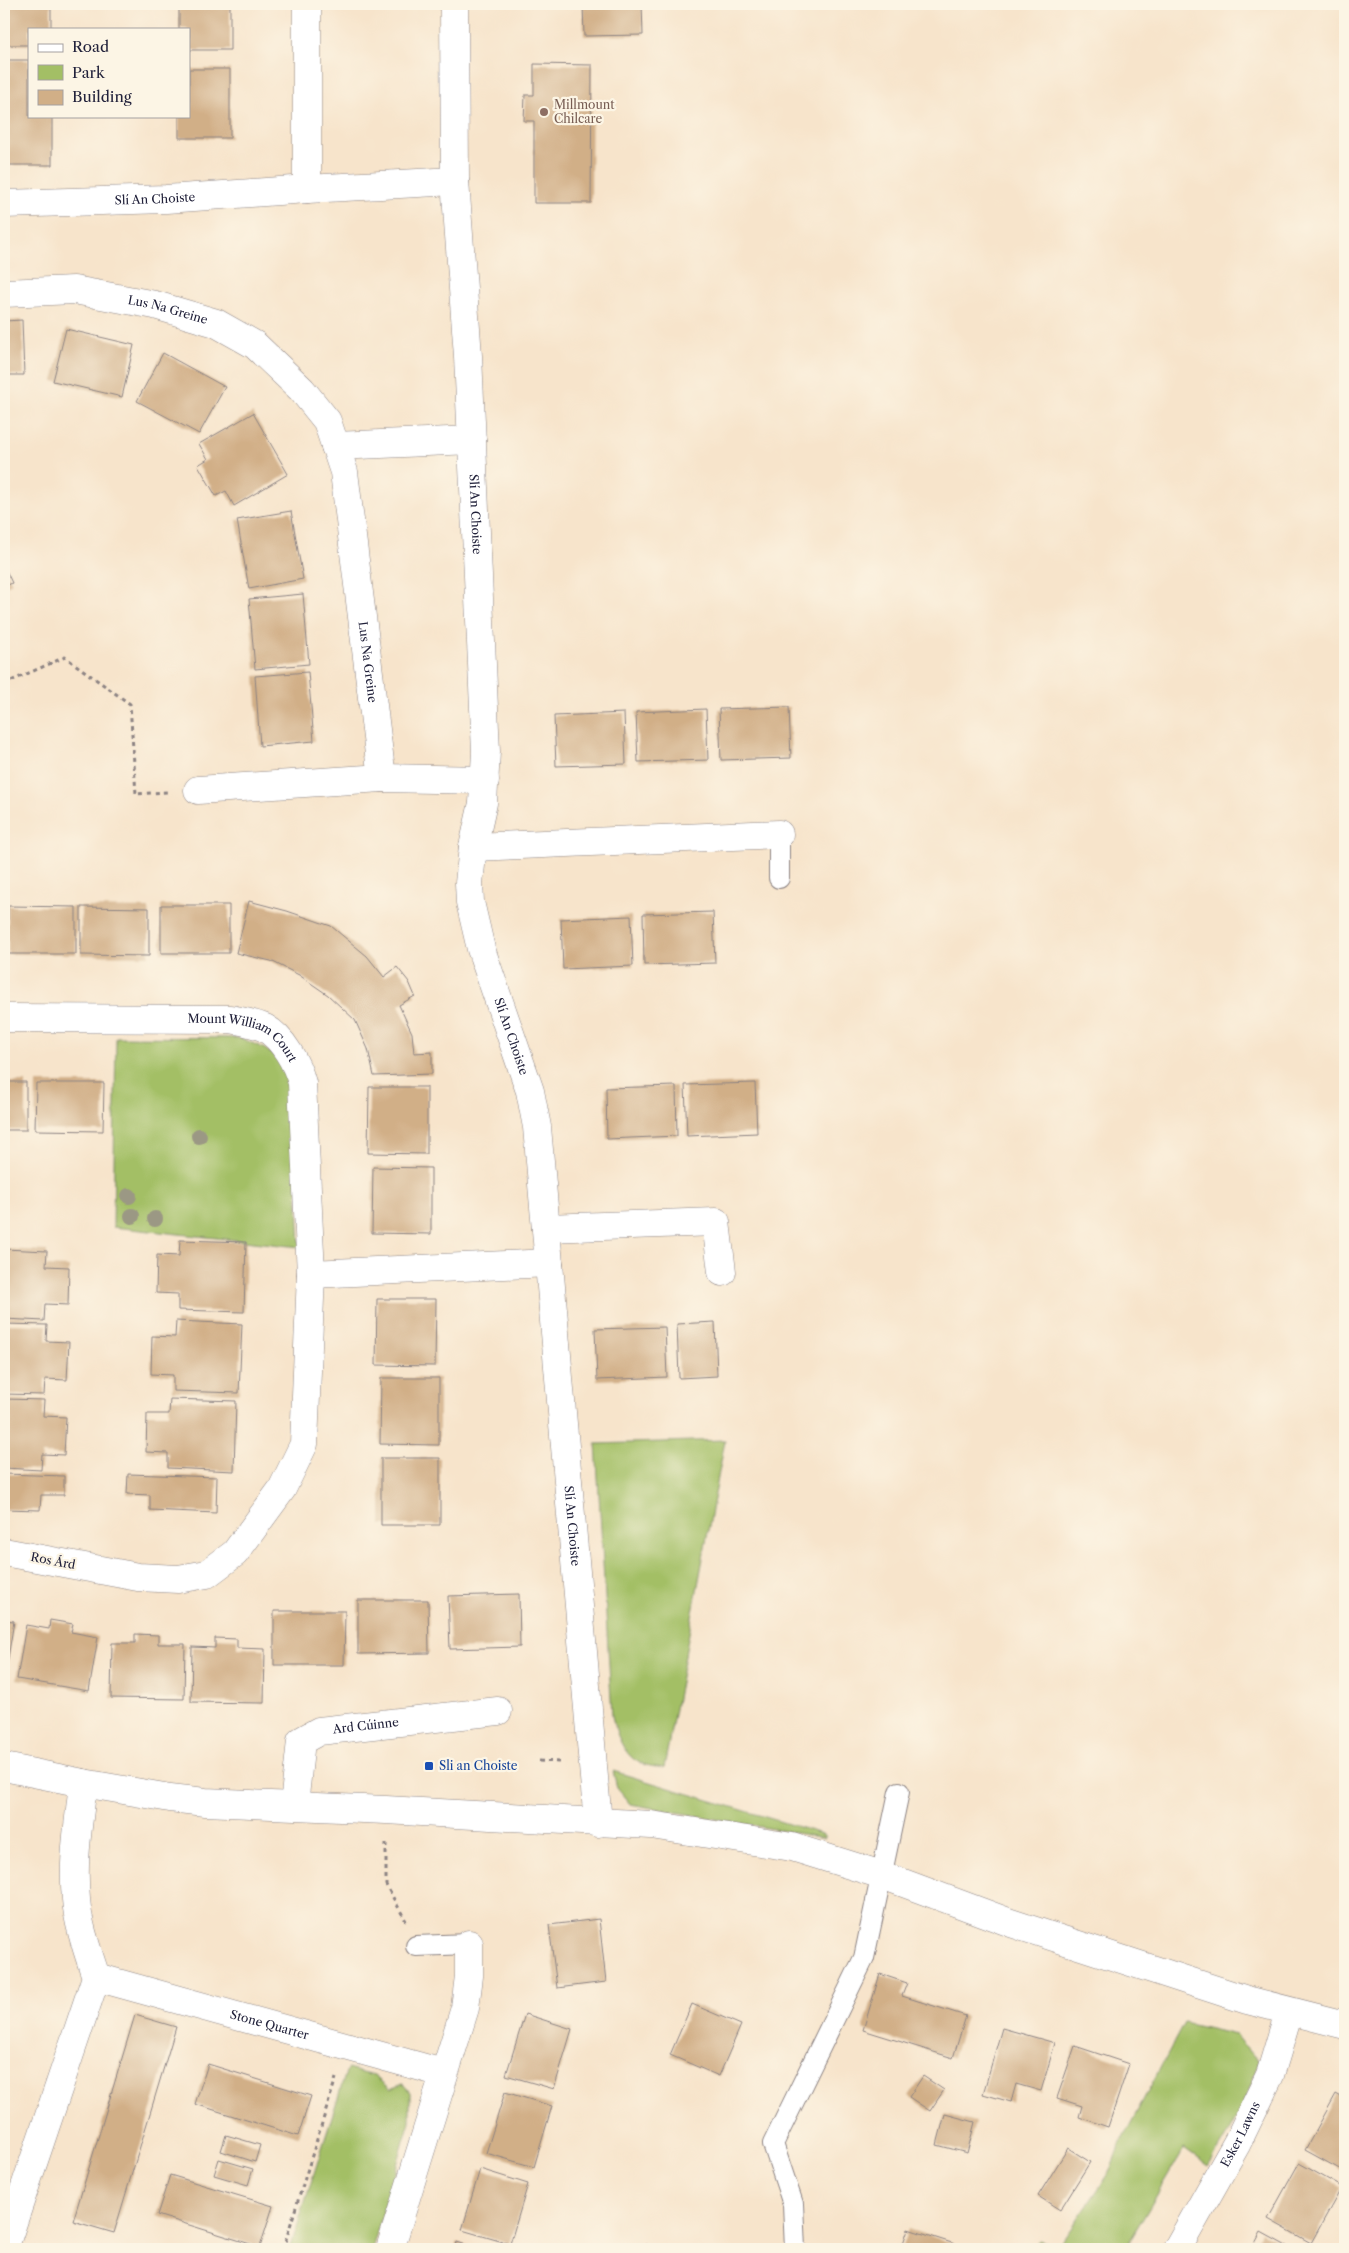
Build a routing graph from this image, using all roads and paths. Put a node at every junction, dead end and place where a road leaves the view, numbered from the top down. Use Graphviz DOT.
graph roads {
  1 [pos="307,4"];
  2 [pos="454,4"];
  3 [pos="455,181"];
  4 [pos="307,188"];
  5 [pos="4,204"];
  6 [pos="4,293"];
  7 [pos="472,440"];
  8 [pos="336,446"];
  9 [pos="4,684"];
  10 [pos="382,778"];
  11 [pos="485,780"];
  12 [pos="198,790"];
  13 [pos="779,834"];
  14 [pos="473,847"];
  15 [pos="779,878"];
  16 [pos="4,1018"];
  17 [pos="546,1228"];
  18 [pos="548,1263"];
  19 [pos="722,1272"];
  20 [pos="311,1274"];
  21 [pos="4,1552"];
  22 [pos="103,1570"];
  23 [pos="498,1711"];
  24 [pos="4,1766"];
  25 [pos="83,1783"];
  26 [pos="899,1792"];
  27 [pos="294,1806"];
  28 [pos="598,1823"];
  29 [pos="386,1854"];
  30 [pos="882,1875"];
  31 [pos="469,1944"];
  32 [pos="416,1946"];
  33 [pos="96,1977"];
  34 [pos="1289,2012"];
  35 [pos="1345,2025"];
  36 [pos="346,2046"];
  37 [pos="443,2073"];
  38 [pos="12,2247"];
  39 [pos="283,2249"];
  40 [pos="390,2249"];
  41 [pos="795,2249"];
  42 [pos="1177,2249"];
  1 -- 4 [label="street"];
  2 -- 3 [label="street, Slí An Choiste"];
  3 -- 4 [label="street, Slí An Choiste"];
  3 -- 7 [label="street, Slí An Choiste"];
  4 -- 5 [label="street, Slí An Choiste"];
  6 -- 8 [label="street, Lus Na Greine"];
  7 -- 8 [label="street"];
  7 -- 11 [label="street, Slí An Choiste"];
  8 -- 10 [label="street, Lus Na Greine"];
  9 -- 12 [label="path"];
  10 -- 11 [label="street"];
  10 -- 12 [label="street"];
  11 -- 14 [label="street, Slí An Choiste"];
  13 -- 14 [label="street"];
  13 -- 15 [label="lane"];
  14 -- 17 [label="street, Slí An Choiste"];
  16 -- 20 [label="street, Mount William Court"];
  17 -- 18 [label="street, Slí An Choiste"];
  17 -- 19 [label="street"];
  18 -- 20 [label="street"];
  18 -- 28 [label="street, Slí An Choiste"];
  20 -- 22 [label="street, Mount William Court"];
  21 -- 22 [label="street, Ros Árd"];
  23 -- 27 [label="street, Ard Cúinne"];
  24 -- 25 [label="street"];
  25 -- 27 [label="street"];
  25 -- 33 [label="street"];
  26 -- 30 [label="lane"];
  27 -- 28 [label="street"];
  28 -- 30 [label="street"];
  29 -- 32 [label="path"];
  30 -- 34 [label="street"];
  30 -- 41 [label="lane"];
  31 -- 32 [label="lane"];
  31 -- 37 [label="street"];
  33 -- 36 [label="street, Stone Quarter"];
  33 -- 38 [label="street"];
  34 -- 35 [label="street"];
  34 -- 42 [label="street, Esker Lawns"];
  36 -- 37 [label="street, Stone Quarter"];
  36 -- 39 [label="path"];
  37 -- 40 [label="street"];
}
